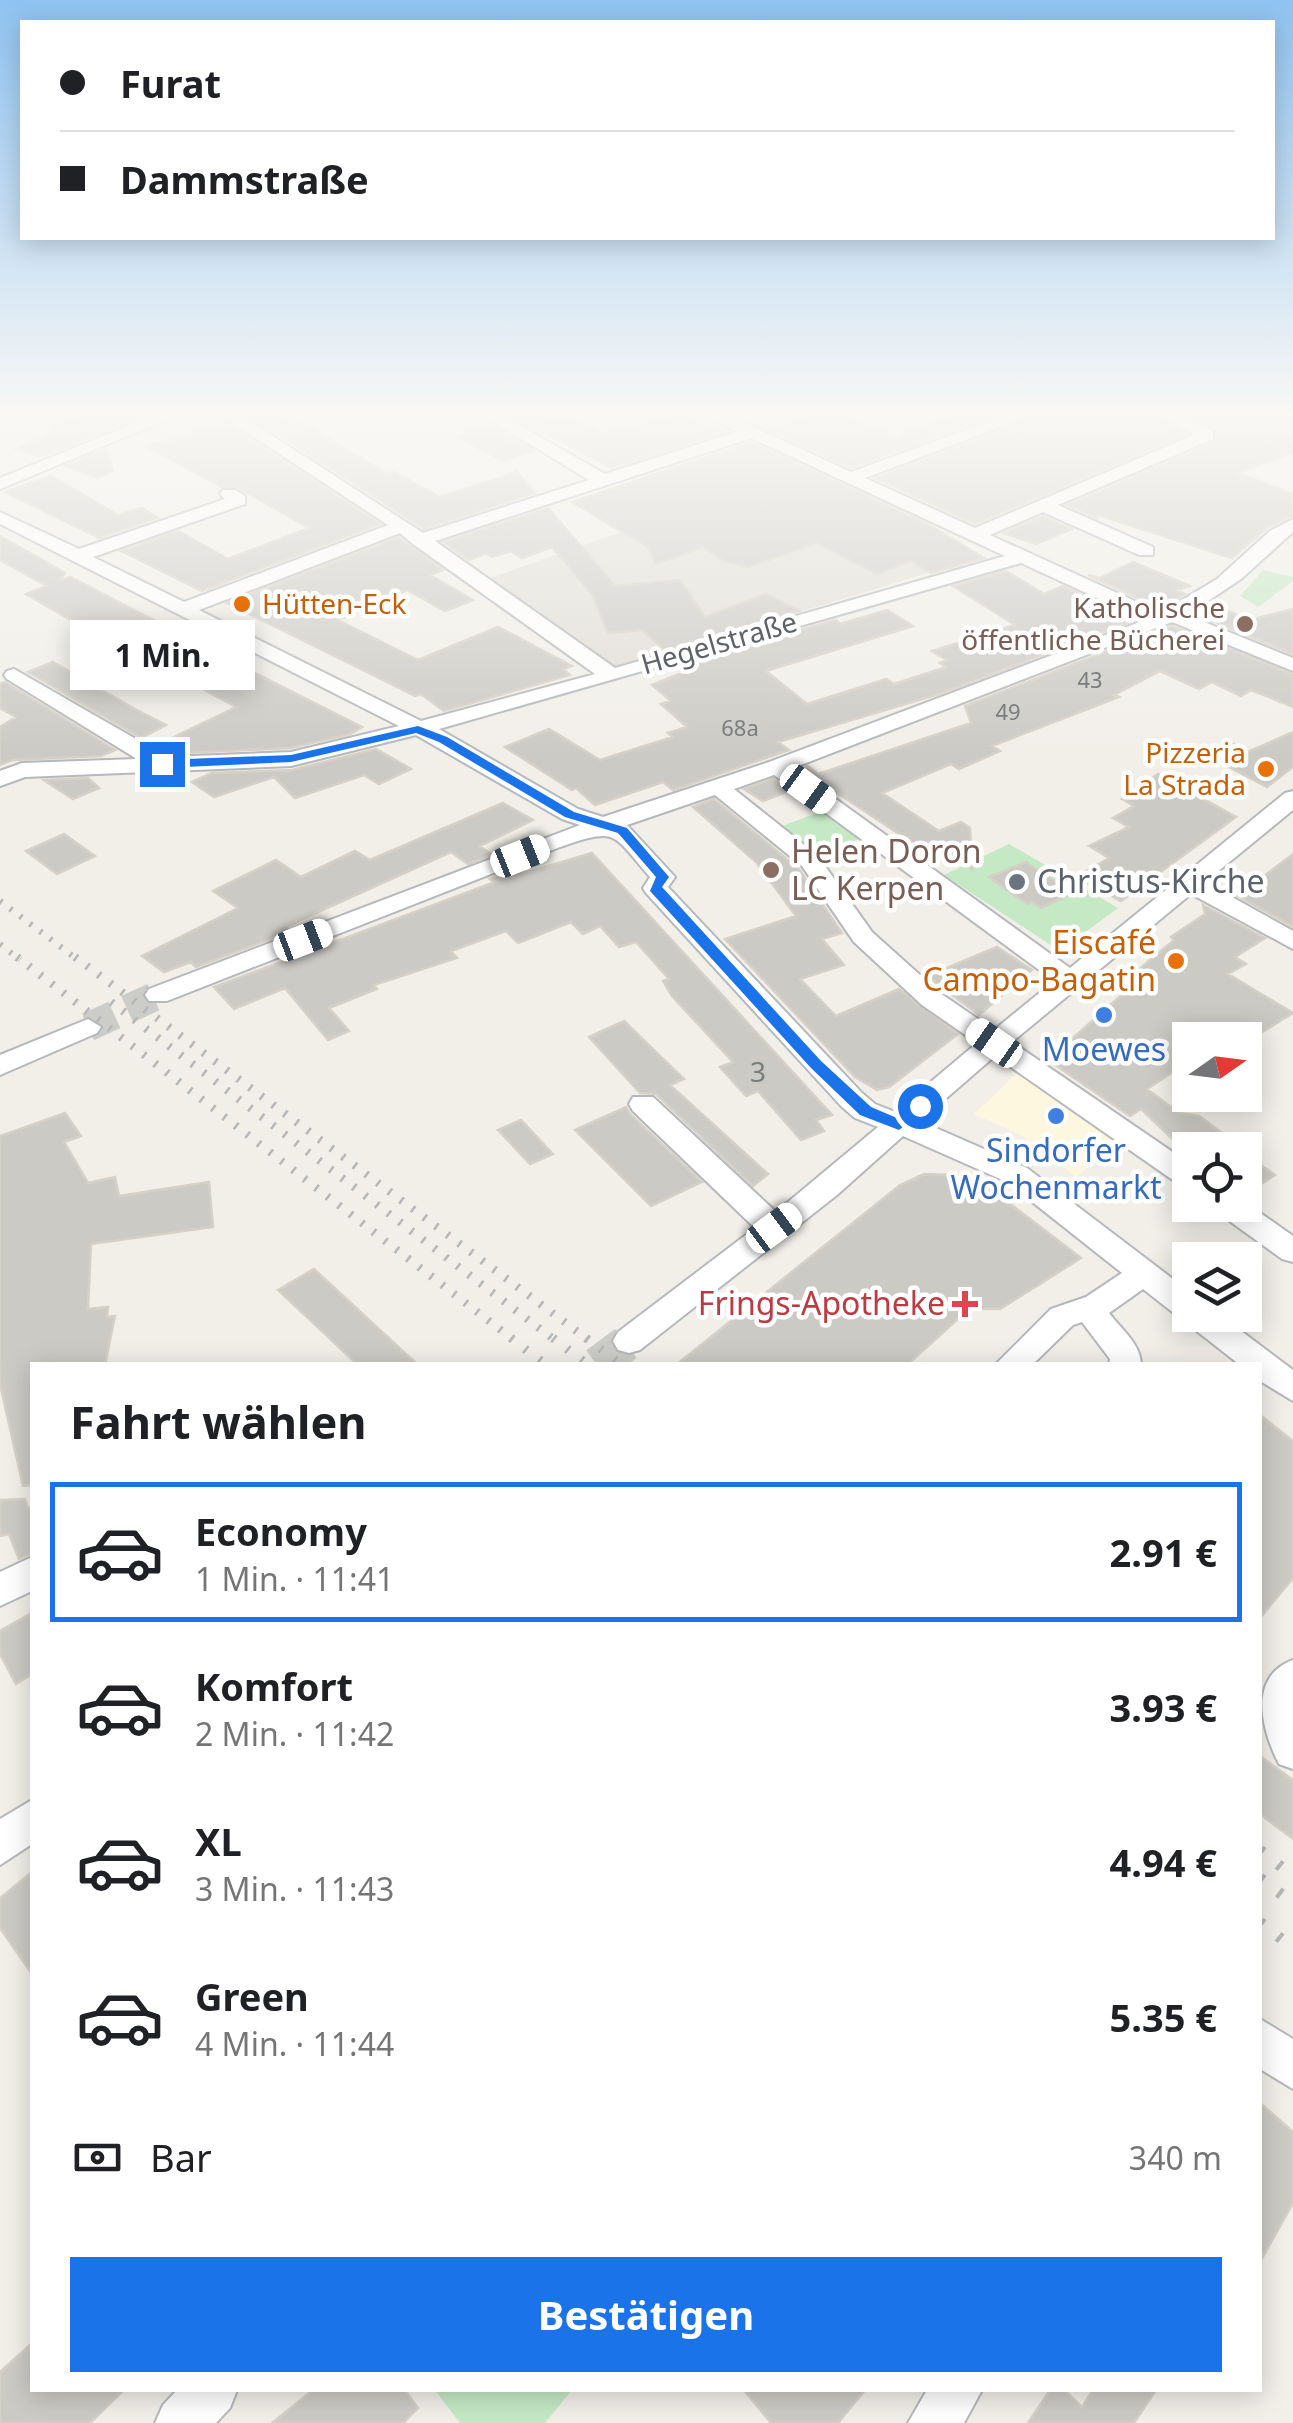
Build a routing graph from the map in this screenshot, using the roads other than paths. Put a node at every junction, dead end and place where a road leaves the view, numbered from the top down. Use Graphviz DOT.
graph roads {
  1 [pos="20,527"];
  2 [pos="161,527"];
  3 [pos="399,527"];
  4 [pos="403,527"];
  5 [pos="458,527"];
  6 [pos="957,527"];
  7 [pos="993,527"];
  8 [pos="1092,527"];
  9 [pos="1288,527"];
  10 [pos="974,535"];
  11 [pos="419,540"];
  12 [pos="1146,551"];
  13 [pos="77,556"];
  14 [pos="1021,557"];
  15 [pos="181,610"];
  16 [pos="1166,618"];
  17 [pos="1293,665"];
  18 [pos="609,674"];
  19 [pos="14,676"];
  20 [pos="418,730"];
  21 [pos="162,764"];
  22 [pos="777,767"];
  23 [pos="0,779"];
  24 [pos="717,786"];
  25 [pos="1293,798"];
  26 [pos="601,824"];
  27 [pos="1189,883"];
  28 [pos="1293,942"];
  29 [pos="1070,980"];
  30 [pos="158,995"];
  31 [pos="88,1026"];
  32 [pos="994,1043"];
  33 [pos="0,1066"];
  34 [pos="643,1104"];
  35 [pos="899,1124"];
  36 [pos="1172,1166"];
  37 [pos="1252,1222"];
  38 [pos="774,1228"];
  39 [pos="1293,1252"];
  40 [pos="1144,1273"];
  41 [pos="1172,1295"];
  42 [pos="1097,1305"];
  43 [pos="1220,1332"];
  44 [pos="628,1340"];
  45 [pos="1013,1362"];
  46 [pos="1124,1362"];
  47 [pos="1259,1362"];
  48 [pos="1262,1364"];
  49 [pos="1293,1388"];
  50 [pos="30,1574"];
  51 [pos="0,1590"];
  52 [pos="1293,1677"];
  53 [pos="1293,1750"];
  54 [pos="30,1821"];
  55 [pos="0,1845"];
  56 [pos="1262,2042"];
  57 [pos="1293,2067"];
  58 [pos="210,2392"];
  59 [pos="956,2392"];
  60 [pos="181,2423"];
  61 [pos="934,2423"];
  1 -- 13 [label="street"];
  2 -- 13 [label="street"];
  3 -- 15 [label="street"];
  4 -- 11 [label="street"];
  5 -- 11 [label="street"];
  6 -- 10 [label="street"];
  7 -- 10 [label="street"];
  8 -- 12 [label="street"];
  9 -- 16 [label="street"];
  10 -- 14 [label="street"];
  11 -- 18 [label="street"];
  13 -- 15 [label="street"];
  14 -- 16 [label="street"];
  14 -- 18 [label="street, Hegelstraße"];
  15 -- 20 [label="street"];
  16 -- 17 [label="street"];
  16 -- 22 [label="street"];
  18 -- 20 [label="street, Hegelstraße"];
  19 -- 21 [label="street"];
  20 -- 21 [label="street, Hegelstraße"];
  20 -- 26 [label="street"];
  21 -- 23 [label="street, Hegelstraße"];
  22 -- 24 [label="street"];
  22 -- 29 [label="street"];
  24 -- 26 [label="street"];
  24 -- 32 [label="street"];
  25 -- 27 [label="street"];
  26 -- 30 [label="street"];
  26 -- 35 [label="street"];
  27 -- 28 [label="street"];
  27 -- 29 [label="street"];
  29 -- 32 [label="street"];
  31 -- 33 [label="street"];
  32 -- 35 [label="street"];
  32 -- 36 [label="street"];
  34 -- 38 [label="street"];
  35 -- 38 [label="street"];
  35 -- 40 [label="street"];
  37 -- 39 [label="street"];
  38 -- 44 [label="street"];
  40 -- 41 [label="street"];
  40 -- 42 [label="street"];
  42 -- 45 [label="street"];
  42 -- 46 [label="street"];
  43 -- 47 [label="street"];
  48 -- 49 [label="street"];
  50 -- 51 [label="street"];
  52 -- 53 [label="street"];
  54 -- 55 [label="street"];
  56 -- 57 [label="street"];
  58 -- 60 [label="street"];
  59 -- 61 [label="street"];
}
